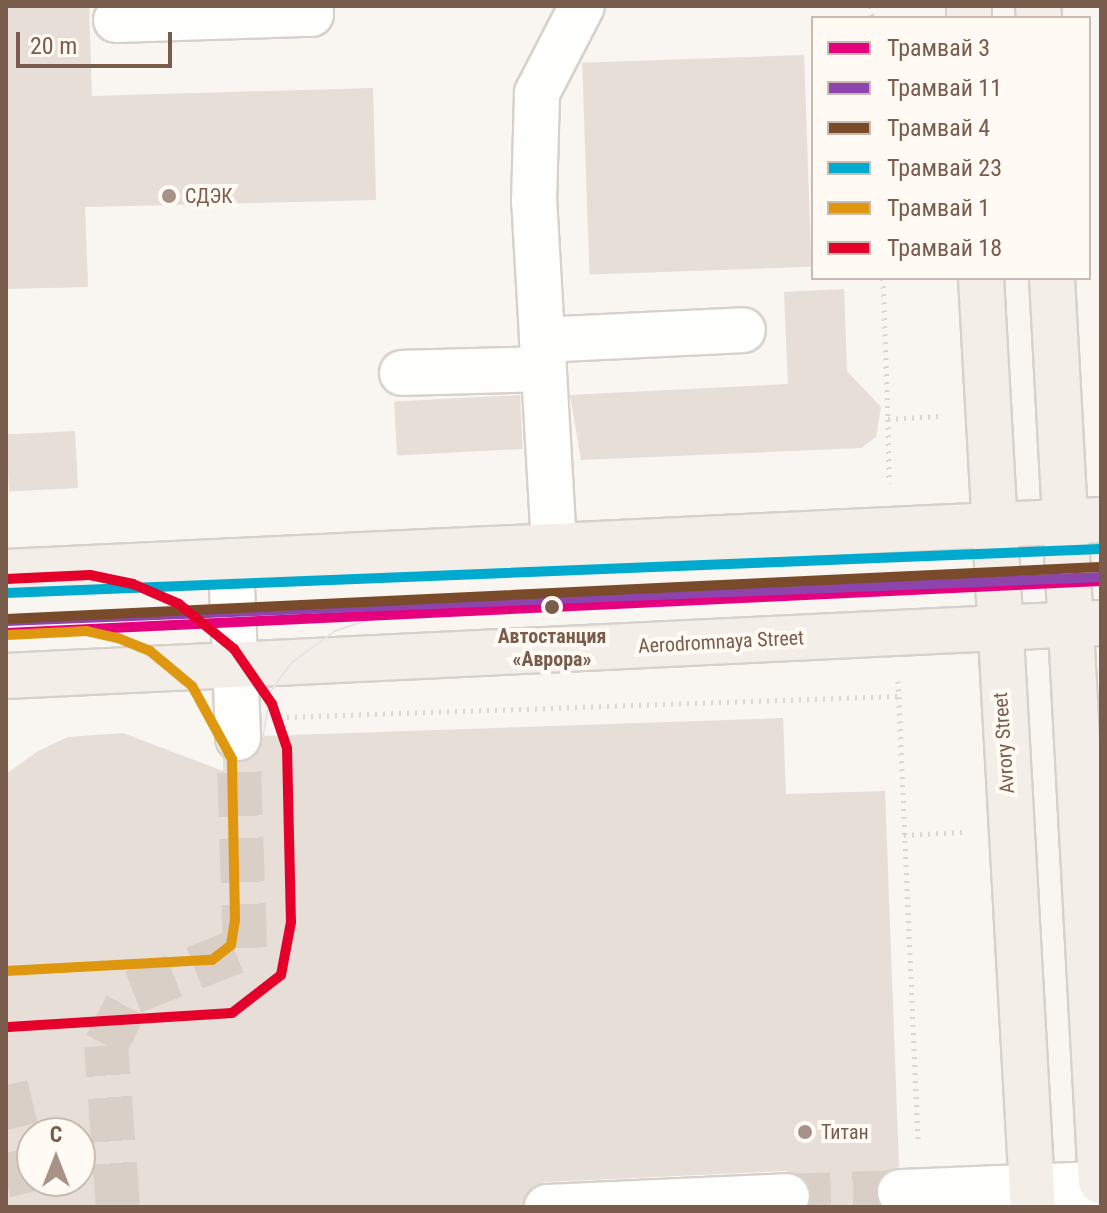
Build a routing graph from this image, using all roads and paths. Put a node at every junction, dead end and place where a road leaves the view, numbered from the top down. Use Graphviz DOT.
graph roads {
  1 [pos="310,6"];
  2 [pos="582,6"];
  3 [pos="116,20"];
  4 [pos="883,280"];
  5 [pos="981,280"];
  6 [pos="1052,280"];
  7 [pos="743,330"];
  8 [pos="543,354"];
  9 [pos="402,373"];
  10 [pos="987,414"];
  11 [pos="1082,521"];
  12 [pos="991,526"];
  13 [pos="554,545"];
  14 [pos="231,561"];
  15 [pos="6,572"];
  16 [pos="1086,624"];
  17 [pos="997,629"];
  18 [pos="236,666"];
  19 [pos="6,676"];
  20 [pos="899,696"];
  21 [pos="899,716"];
  22 [pos="238,728"];
  23 [pos="1101,1183"];
  24 [pos="910,1191"];
  25 [pos="1032,1196"];
  26 [pos="760,1200"];
  27 [pos="547,1207"];
  1 -- 3 [label="lane"];
  2 -- 8 [label="lane"];
  4 -- 10 [label="path"];
  5 -- 10 [label="main road, Avrory Street"];
  6 -- 11 [label="main road"];
  7 -- 8 [label="lane"];
  8 -- 9 [label="lane"];
  8 -- 13 [label="lane"];
  10 -- 12 [label="main road, Avrory Street"];
  11 -- 12 [label="main road"];
  11 -- 16 [label="main road"];
  12 -- 13 [label="main road"];
  12 -- 17 [label="main road, Avrory Street"];
  13 -- 14 [label="main road"];
  14 -- 15 [label="main road"];
  14 -- 18 [label="lane"];
  16 -- 17 [label="main road, Aerodromnaya Street"];
  16 -- 23 [label="main road"];
  17 -- 18 [label="main road, Aerodromnaya Street"];
  17 -- 25 [label="main road, Avrory Street"];
  18 -- 19 [label="main road, Aerodromnaya Street"];
  18 -- 22 [label="lane"];
  20 -- 22 [label="path"];
  21 -- 24 [label="path"];
  23 -- 25 [label="lane"];
  24 -- 25 [label="lane"];
  26 -- 27 [label="lane"];
}
